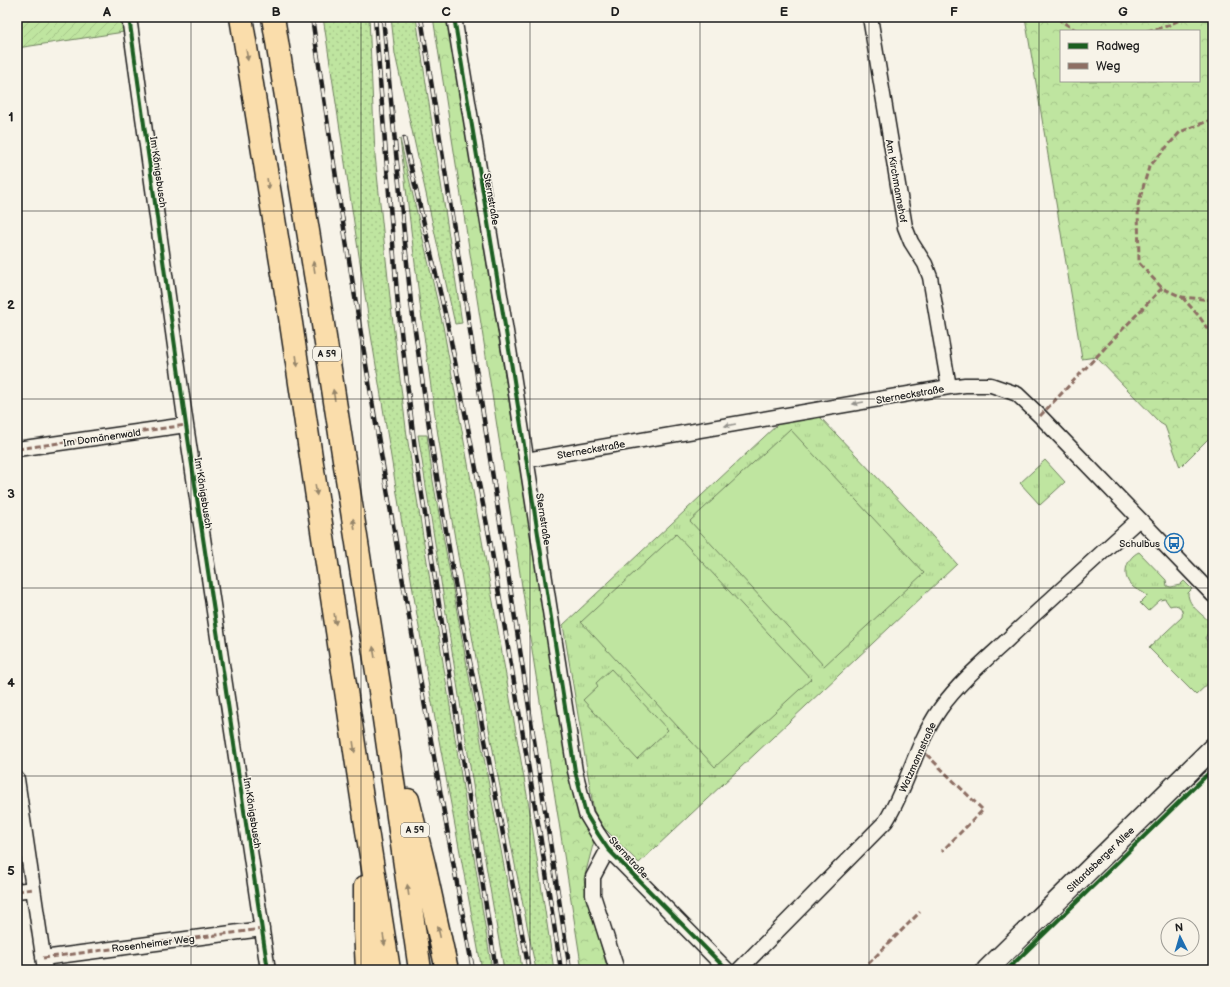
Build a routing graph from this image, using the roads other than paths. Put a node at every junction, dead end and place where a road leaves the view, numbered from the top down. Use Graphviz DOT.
graph roads {
  1 [pos="129,17"];
  2 [pos="240,17"];
  3 [pos="273,17"];
  4 [pos="454,17"];
  5 [pos="870,17"];
  6 [pos="949,387"];
  7 [pos="186,425"];
  8 [pos="17,449"];
  9 [pos="526,460"];
  10 [pos="1139,519"];
  11 [pos="1213,595"];
  12 [pos="380,691"];
  13 [pos="1213,748"];
  14 [pos="17,779"];
  15 [pos="365,818"];
  16 [pos="608,849"];
  17 [pos="33,889"];
  18 [pos="17,891"];
  19 [pos="262,929"];
  20 [pos="44,964"];
  21 [pos="268,970"];
  22 [pos="367,970"];
  23 [pos="389,970"];
  24 [pos="420,970"];
  25 [pos="448,970"];
  26 [pos="617,970"];
  27 [pos="727,970"];
  28 [pos="739,970"];
  29 [pos="987,970"];
  1 -- 7 [label="street, Im Königsbusch"];
  2 -- 15 [label="highway, one-way"];
  12 -- 3 [label="highway, A 59, one-way"];
  4 -- 9 [label="street, Sternstraße"];
  5 -- 6 [label="street, Am Kirchmannshof"];
  6 -- 9 [label="street, Sterneckstraße, one-way"];
  6 -- 10 [label="street, Sterneckstraße"];
  7 -- 8 [label="street, Im Domänenwald"];
  7 -- 19 [label="street, Im Königsbusch"];
  9 -- 16 [label="street, Sternstraße"];
  10 -- 11 [label="street, Sterneckstraße"];
  10 -- 28 [label="street, Watzmannstraße"];
  24 -- 12 [label="highway, A 59, one-way"];
  25 -- 12 [label="highway, A 59, one-way"];
  13 -- 29 [label="main road, Sittardsberger Allee"];
  14 -- 17 [label="street"];
  15 -- 22 [label="highway"];
  15 -- 23 [label="highway, one-way"];
  16 -- 26 [label="street, Sternstraße"];
  16 -- 27 [label="street, Sternstraße"];
  17 -- 18 [label="street"];
  17 -- 20 [label="street"];
  19 -- 20 [label="street, Rosenheimer Weg"];
  19 -- 21 [label="street, Im Königsbusch"];
}
